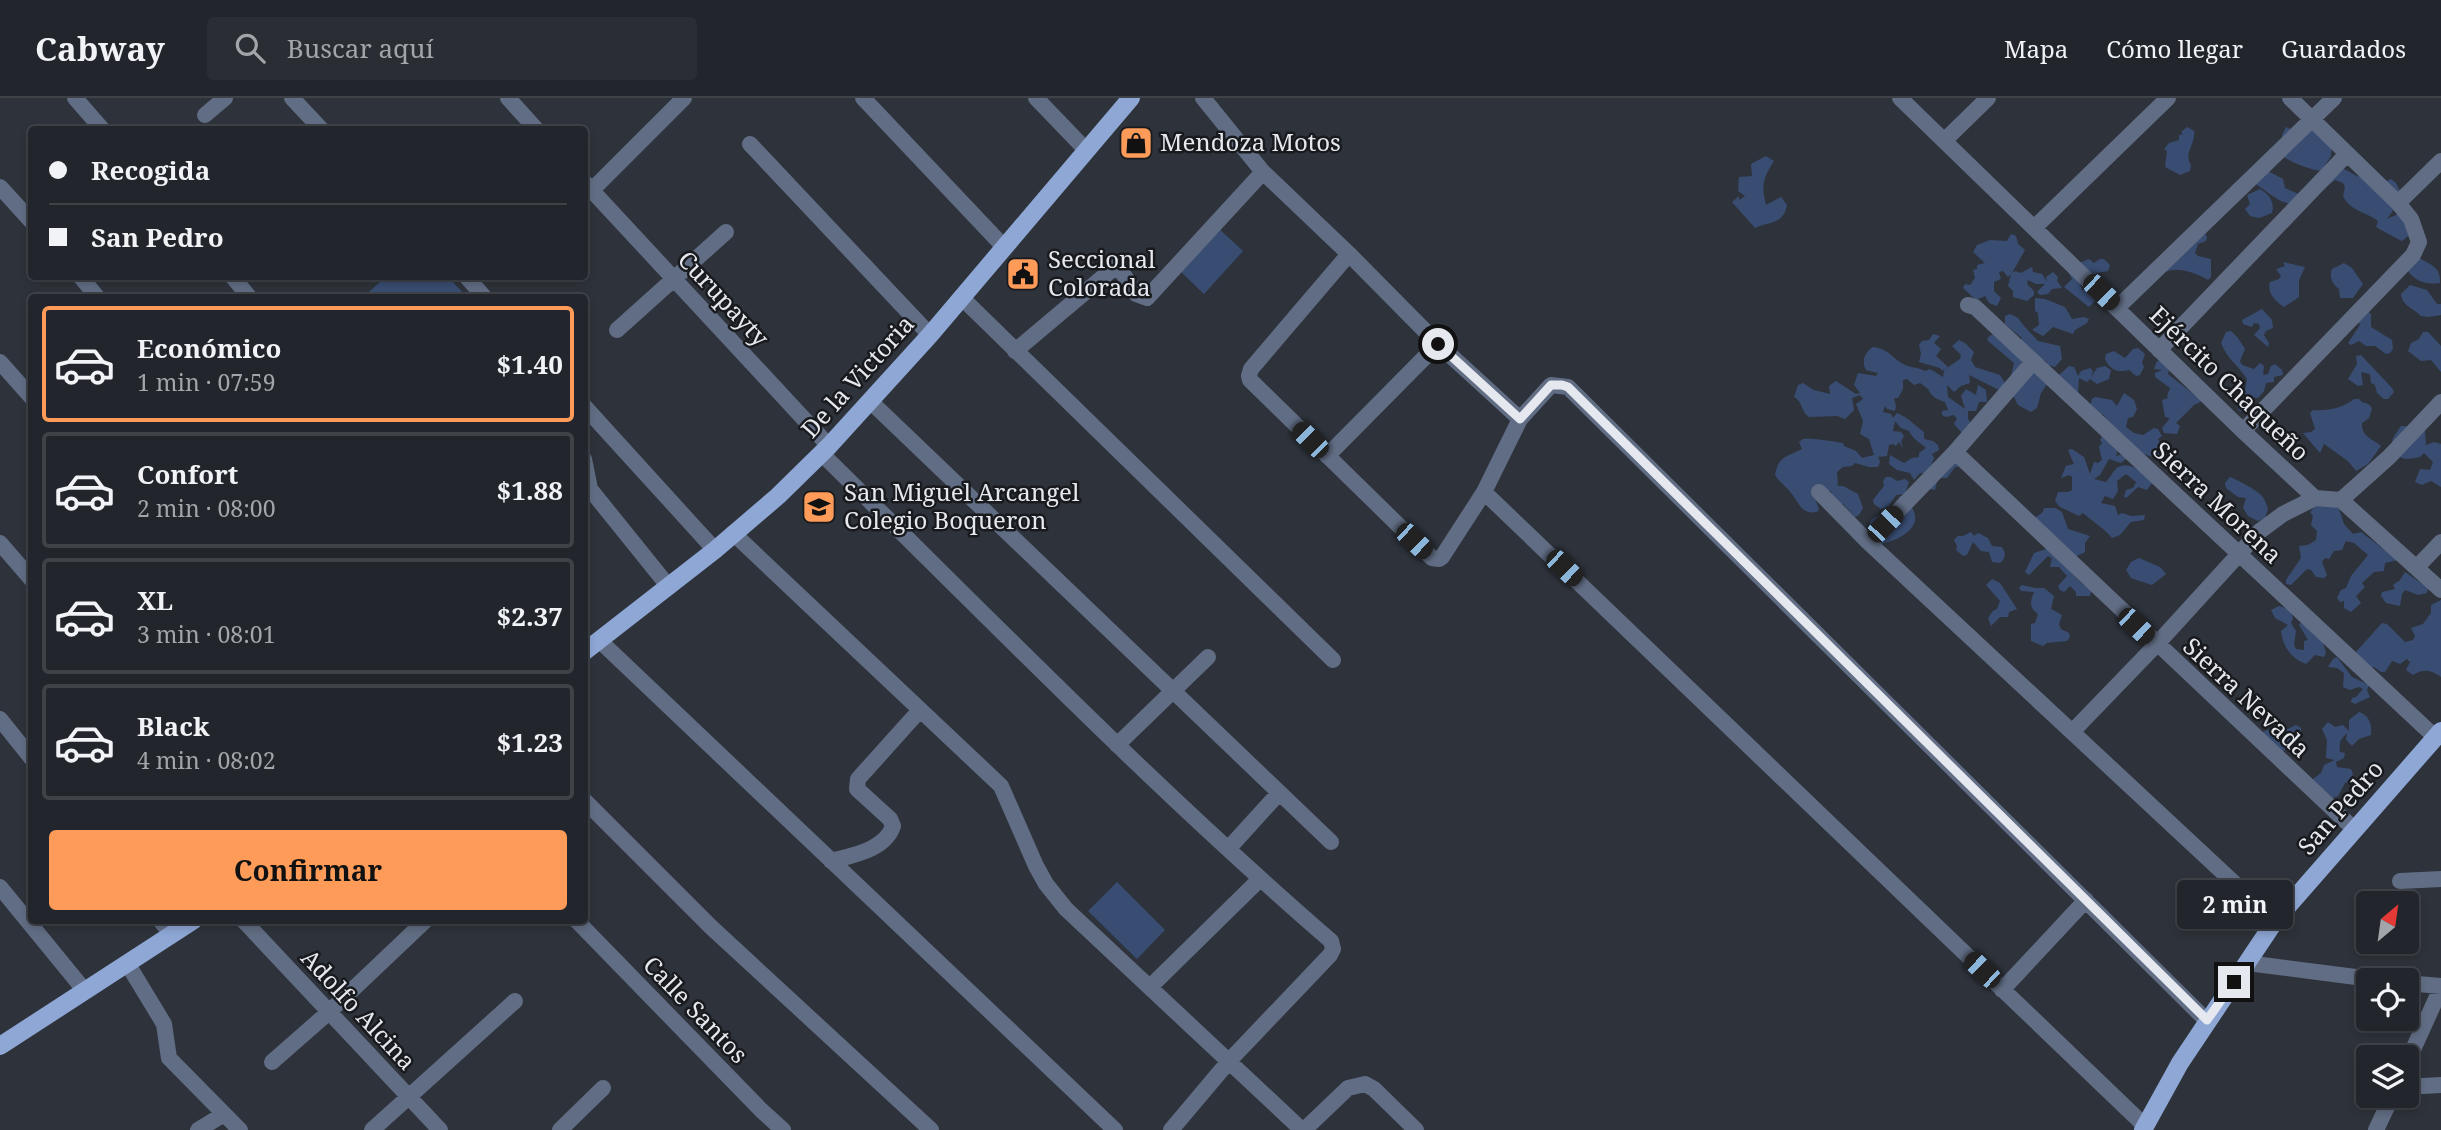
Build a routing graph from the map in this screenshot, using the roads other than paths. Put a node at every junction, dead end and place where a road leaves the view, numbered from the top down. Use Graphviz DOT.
graph roads {
  1 [pos="75,98"];
  2 [pos="225,98"];
  3 [pos="292,98"];
  4 [pos="684,98"];
  5 [pos="863,98"];
  6 [pos="1036,98"];
  7 [pos="1131,98"];
  8 [pos="1203,98"];
  9 [pos="1900,98"];
  10 [pos="1988,98"];
  11 [pos="2168,98"];
  12 [pos="2290,98"];
  13 [pos="2334,98"];
  14 [pos="512,99"];
  15 [pos="205,115"];
  16 [pos="2312,120"];
  17 [pos="100,126"];
  18 [pos="317,126"];
  19 [pos="534,126"];
  20 [pos="1944,141"];
  21 [pos="750,144"];
  22 [pos="1086,150"];
  23 [pos="2346,155"];
  24 [pos="2441,161"];
  25 [pos="1263,172"];
  26 [pos="588,186"];
  27 [pos="0,187"];
  28 [pos="2398,203"];
  29 [pos="28,218"];
  30 [pos="2034,228"];
  31 [pos="726,232"];
  32 [pos="1004,247"];
  33 [pos="1349,254"];
  34 [pos="83,280"];
  35 [pos="235,280"];
  36 [pos="469,280"];
  37 [pos="674,280"];
  38 [pos="96,294"];
  39 [pos="247,294"];
  40 [pos="482,294"];
  41 [pos="961,297"];
  42 [pos="1968,304"];
  43 [pos="2117,308"];
  44 [pos="617,330"];
  45 [pos="930,335"];
  46 [pos="1438,344"];
  47 [pos="2159,350"];
  48 [pos="1015,351"];
  49 [pos="0,362"];
  50 [pos="2033,362"];
  51 [pos="28,394"];
  52 [pos="870,401"];
  53 [pos="2441,402"];
  54 [pos="588,410"];
  55 [pos="1520,419"];
  56 [pos="2243,431"];
  57 [pos="825,450"];
  58 [pos="1955,452"];
  59 [pos="1327,456"];
  60 [pos="588,479"];
  61 [pos="1484,492"];
  62 [pos="1819,492"];
  63 [pos="2315,498"];
  64 [pos="2341,500"];
  65 [pos="733,533"];
  66 [pos="1868,542"];
  67 [pos="2441,542"];
  68 [pos="0,543"];
  69 [pos="715,550"];
  70 [pos="2238,554"];
  71 [pos="2417,567"];
  72 [pos="28,575"];
  73 [pos="669,586"];
  74 [pos="2441,590"];
  75 [pos="600,641"];
  76 [pos="2156,645"];
  77 [pos="588,649"];
  78 [pos="1208,657"];
  79 [pos="1333,660"];
  80 [pos="1172,692"];
  81 [pos="920,710"];
  82 [pos="0,719"];
  83 [pos="2073,731"];
  84 [pos="2438,734"];
  85 [pos="1117,745"];
  86 [pos="28,754"];
  87 [pos="1279,793"];
  88 [pos="588,804"];
  89 [pos="2355,830"];
  90 [pos="1331,842"];
  91 [pos="1229,848"];
  92 [pos="831,861"];
  93 [pos="2441,879"];
  94 [pos="1260,880"];
  95 [pos="2400,881"];
  96 [pos="0,887"];
  97 [pos="2086,900"];
  98 [pos="28,921"];
  99 [pos="2276,922"];
  100 [pos="30,924"];
  101 [pos="247,924"];
  102 [pos="422,924"];
  103 [pos="580,924"];
  104 [pos="166,928"];
  105 [pos="2247,962"];
  106 [pos="127,963"];
  107 [pos="2356,977"];
  108 [pos="2419,984"];
  109 [pos="1150,987"];
  110 [pos="2441,987"];
  111 [pos="2002,990"];
  112 [pos="85,991"];
  113 [pos="515,1001"];
  114 [pos="329,1012"];
  115 [pos="2207,1020"];
  116 [pos="2415,1045"];
  117 [pos="0,1046"];
  118 [pos="1230,1060"];
  119 [pos="272,1062"];
  120 [pos="2441,1084"];
  121 [pos="2419,1086"];
  122 [pos="603,1088"];
  123 [pos="408,1096"];
  124 [pos="2386,1108"];
  125 [pos="224,1114"];
  126 [pos="2144,1128"];
  127 [pos="198,1130"];
  128 [pos="240,1130"];
  129 [pos="372,1130"];
  130 [pos="440,1130"];
  131 [pos="560,1130"];
  132 [pos="783,1130"];
  133 [pos="931,1130"];
  134 [pos="1115,1130"];
  135 [pos="1171,1130"];
  136 [pos="1303,1130"];
  137 [pos="1416,1130"];
  138 [pos="2376,1130"];
  1 -- 17 [label="street"];
  2 -- 15 [label="street"];
  3 -- 18 [label="street"];
  4 -- 26 [label="street"];
  5 -- 32 [label="street"];
  6 -- 22 [label="street"];
  7 -- 22 [label="main road, De la Victoria"];
  8 -- 25 [label="street"];
  9 -- 20 [label="street, Ejército Chaqueño"];
  10 -- 20 [label="street"];
  11 -- 30 [label="street"];
  12 -- 16 [label="street"];
  13 -- 16 [label="street"];
  14 -- 19 [label="street"];
  16 -- 23 [label="street"];
  16 -- 43 [label="street"];
  20 -- 30 [label="street, Ejército Chaqueño"];
  21 -- 45 [label="street"];
  22 -- 32 [label="main road, De la Victoria"];
  23 -- 28 [label="street"];
  23 -- 47 [label="street"];
  24 -- 28 [label="street"];
  25 -- 33 [label="street"];
  25 -- 48 [label="street"];
  26 -- 37 [label="street, Curupayty"];
  27 -- 29 [label="street"];
  28 -- 56 [label="street"];
  30 -- 43 [label="street, Ejército Chaqueño"];
  31 -- 37 [label="street"];
  32 -- 41 [label="main road, De la Victoria"];
  33 -- 46 [label="street"];
  33 -- 59 [label="street"];
  34 -- 38 [label="street"];
  35 -- 39 [label="street"];
  36 -- 40 [label="street"];
  37 -- 44 [label="street"];
  37 -- 57 [label="street, Curupayty"];
  41 -- 45 [label="main road, De la Victoria"];
  41 -- 48 [label="street"];
  42 -- 50 [label="street, Sierra Morena"];
  43 -- 47 [label="street, Ejército Chaqueño"];
  45 -- 52 [label="main road, De la Victoria"];
  46 -- 55 [label="street"];
  46 -- 59 [label="street"];
  47 -- 56 [label="street, Ejército Chaqueño"];
  48 -- 79 [label="street"];
  49 -- 51 [label="street"];
  50 -- 58 [label="street"];
  50 -- 70 [label="street, Sierra Morena"];
  52 -- 57 [label="main road, De la Victoria"];
  52 -- 80 [label="street"];
  53 -- 64 [label="street"];
  54 -- 69 [label="street"];
  55 -- 61 [label="street"];
  55 -- 97 [label="street"];
  56 -- 63 [label="street, Ejército Chaqueño"];
  57 -- 65 [label="main road, De la Victoria"];
  57 -- 85 [label="street, Curupayty"];
  58 -- 66 [label="street"];
  58 -- 76 [label="street, Sierra Nevada"];
  59 -- 61 [label="street"];
  60 -- 73 [label="street"];
  61 -- 111 [label="street"];
  62 -- 66 [label="street"];
  63 -- 64 [label="street"];
  63 -- 70 [label="street"];
  64 -- 71 [label="street"];
  65 -- 69 [label="main road, De la Victoria"];
  65 -- 81 [label="street"];
  66 -- 83 [label="street"];
  67 -- 71 [label="street"];
  68 -- 72 [label="street"];
  69 -- 73 [label="main road, De la Victoria"];
  70 -- 76 [label="street"];
  70 -- 84 [label="street, Sierra Morena"];
  71 -- 74 [label="street"];
  73 -- 75 [label="main road, De la Victoria"];
  75 -- 77 [label="main road, De la Victoria"];
  75 -- 92 [label="street"];
  76 -- 83 [label="street"];
  76 -- 89 [label="street, Sierra Nevada"];
  78 -- 80 [label="street"];
  80 -- 85 [label="street"];
  80 -- 87 [label="street"];
  81 -- 92 [label="street"];
  81 -- 109 [label="street"];
  82 -- 86 [label="street"];
  83 -- 99 [label="street"];
  84 -- 89 [label="main road, San Pedro"];
  85 -- 91 [label="street, Curupayty"];
  87 -- 90 [label="street"];
  87 -- 91 [label="street"];
  88 -- 133 [label="street"];
  89 -- 99 [label="main road, San Pedro"];
  91 -- 94 [label="street, Curupayty"];
  92 -- 134 [label="street"];
  93 -- 95 [label="street"];
  94 -- 109 [label="street"];
  94 -- 118 [label="street, Curupayty"];
  96 -- 98 [label="street"];
  97 -- 111 [label="street"];
  97 -- 115 [label="street"];
  99 -- 105 [label="main road, San Pedro"];
  100 -- 112 [label="street"];
  101 -- 114 [label="street, Adolfo Alcina"];
  102 -- 114 [label="street"];
  103 -- 132 [label="street, Calle Santos"];
  104 -- 106 [label="main road"];
  105 -- 107 [label="street"];
  105 -- 115 [label="main road, San Pedro"];
  106 -- 112 [label="main road"];
  106 -- 125 [label="street"];
  108 -- 110 [label="street"];
  109 -- 118 [label="street"];
  110 -- 116 [label="street"];
  111 -- 126 [label="street"];
  112 -- 117 [label="main road"];
  113 -- 123 [label="street"];
  114 -- 119 [label="street"];
  114 -- 123 [label="street, Adolfo Alcina"];
  115 -- 126 [label="main road, San Pedro"];
  118 -- 135 [label="street"];
  118 -- 136 [label="street"];
  120 -- 121 [label="street"];
  122 -- 131 [label="street"];
  123 -- 129 [label="street"];
  123 -- 130 [label="street, Adolfo Alcina"];
  124 -- 138 [label="street"];
  125 -- 127 [label="street"];
  125 -- 128 [label="street"];
  136 -- 137 [label="street"];
}
